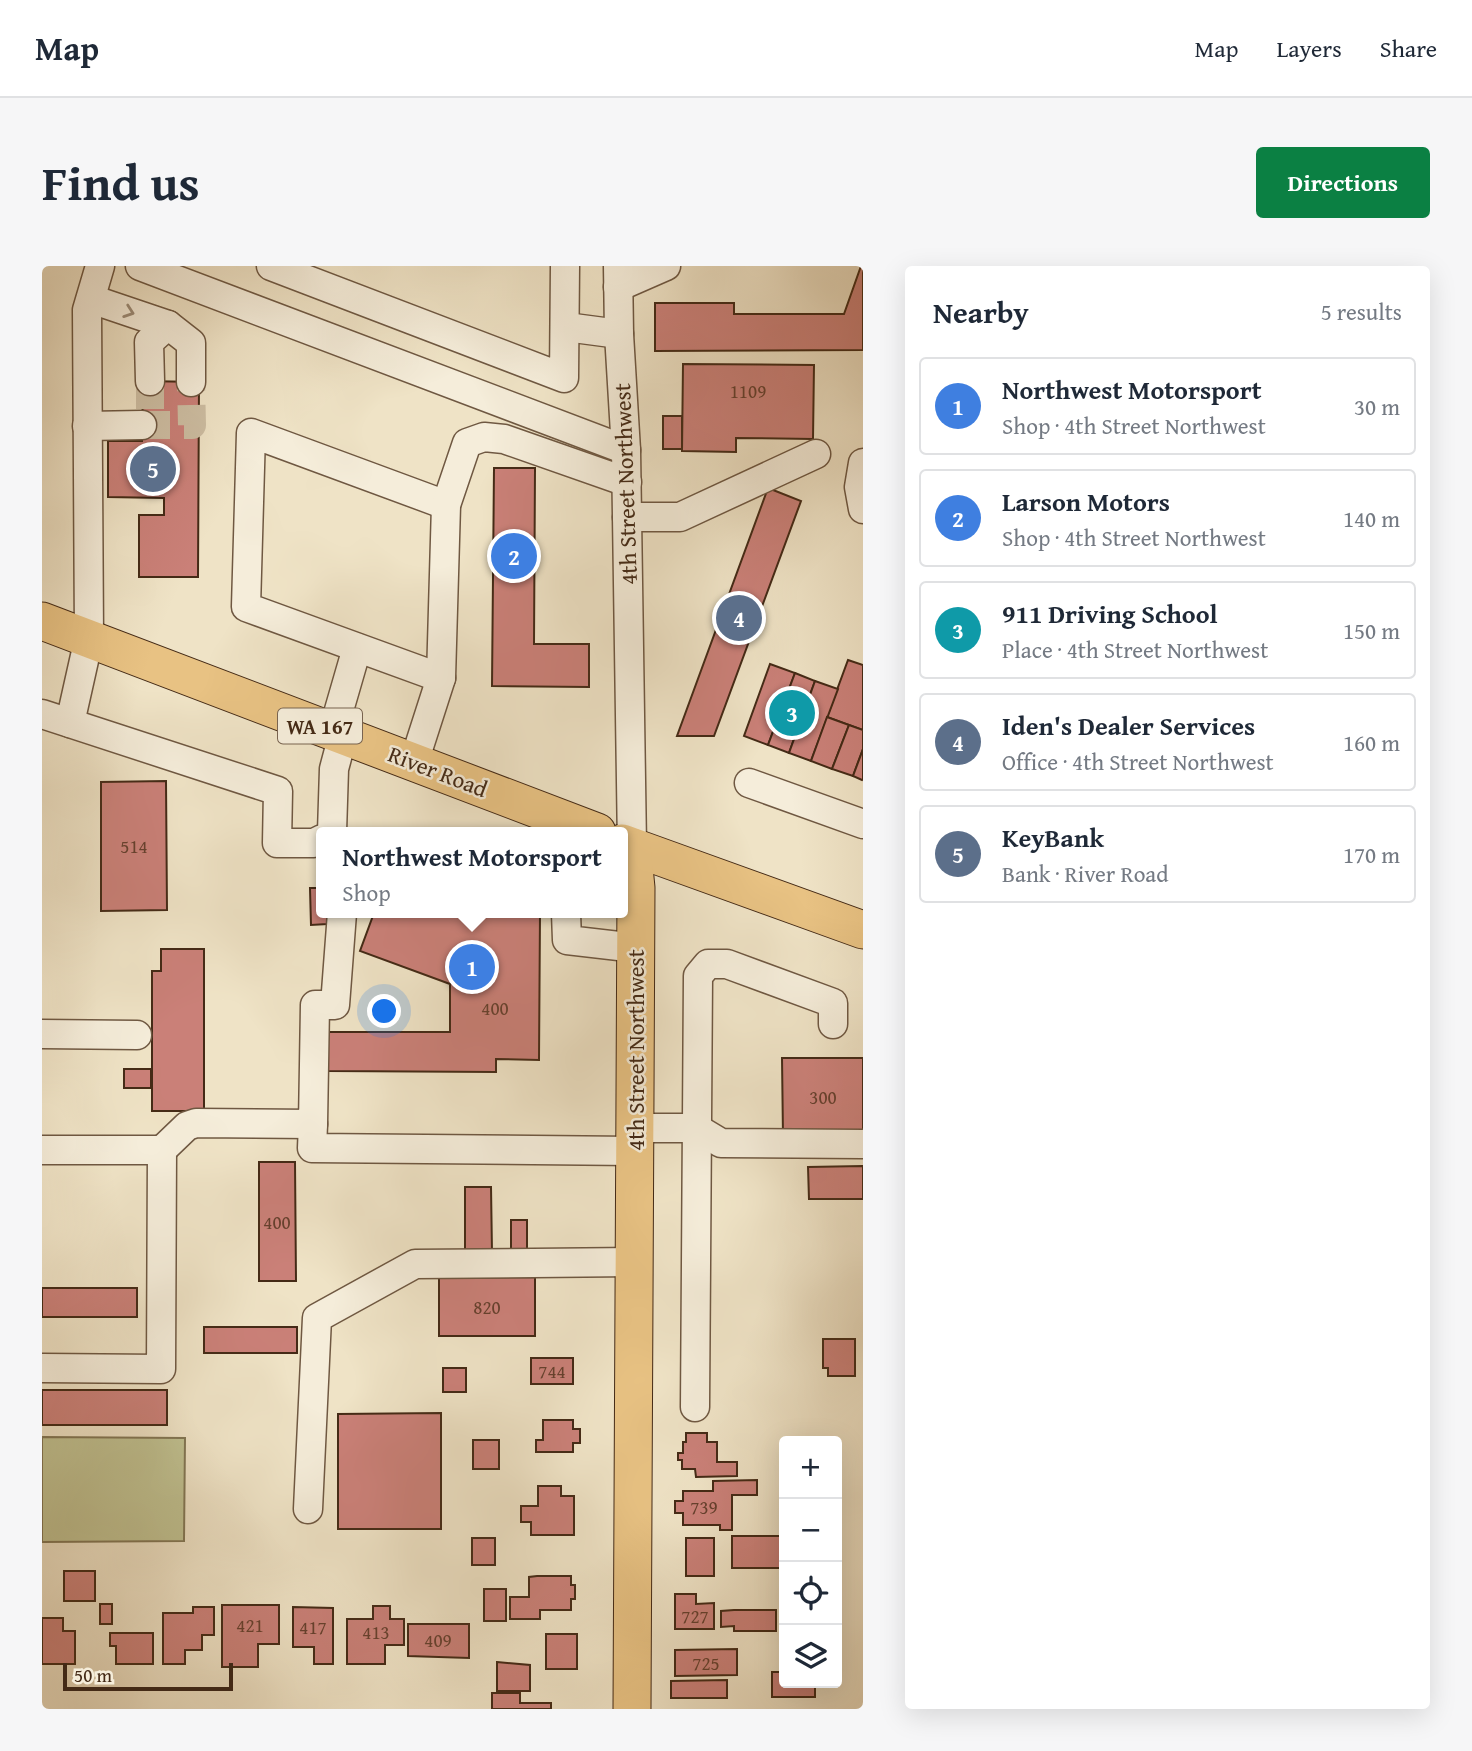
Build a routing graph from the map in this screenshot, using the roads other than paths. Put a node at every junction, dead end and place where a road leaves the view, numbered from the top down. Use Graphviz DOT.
graph roads {
  1 [pos="100,266"];
  2 [pos="140,266"];
  3 [pos="271,266"];
  4 [pos="565,266"];
  5 [pos="666,266"];
  6 [pos="618,277"];
  7 [pos="91,299"];
  8 [pos="566,327"];
  9 [pos="619,334"];
  10 [pos="169,382"];
  11 [pos="142,425"];
  12 [pos="87,426"];
  13 [pos="626,450"];
  14 [pos="816,454"];
  15 [pos="863,463"];
  16 [pos="627,482"];
  17 [pos="446,505"];
  18 [pos="863,509"];
  19 [pos="627,517"];
  20 [pos="42,621"];
  21 [pos="89,638"];
  22 [pos="357,648"];
  23 [pos="441,678"];
  24 [pos="42,714"];
  25 [pos="70,723"];
  26 [pos="338,733"];
  27 [pos="414,762"];
  28 [pos="749,783"];
  29 [pos="863,824"];
  30 [pos="332,827"];
  31 [pos="584,827"];
  32 [pos="627,827"];
  33 [pos="316,842"];
  34 [pos="628,845"];
  35 [pos="628,850"];
  36 [pos="342,918"];
  37 [pos="566,918"];
  38 [pos="863,930"];
  39 [pos="636,948"];
  40 [pos="833,1024"];
  41 [pos="42,1034"];
  42 [pos="138,1035"];
  43 [pos="313,1124"];
  44 [pos="696,1128"];
  45 [pos="635,1139"];
  46 [pos="863,1144"];
  47 [pos="42,1150"];
  48 [pos="162,1150"];
  49 [pos="635,1262"];
  50 [pos="42,1368"];
  51 [pos="695,1407"];
  52 [pos="308,1509"];
  53 [pos="632,1709"];
  1 -- 7 [label="street"];
  2 -- 13 [label="street"];
  3 -- 8 [label="street"];
  4 -- 8 [label="street"];
  5 -- 6 [label="street"];
  6 -- 9 [label="street, 4th Street Northwest"];
  7 -- 10 [label="street, one-way"];
  7 -- 12 [label="street"];
  8 -- 9 [label="street"];
  9 -- 13 [label="street, 4th Street Northwest"];
  11 -- 12 [label="street"];
  12 -- 21 [label="street"];
  13 -- 16 [label="street, 4th Street Northwest"];
  14 -- 19 [label="street"];
  15 -- 18 [label="street"];
  16 -- 17 [label="street"];
  16 -- 19 [label="street, 4th Street Northwest"];
  17 -- 22 [label="street"];
  17 -- 23 [label="street"];
  19 -- 32 [label="street, 4th Street Northwest"];
  20 -- 21 [label="main road, River Road / WA 167"];
  21 -- 25 [label="street"];
  21 -- 26 [label="main road, River Road / WA 167"];
  22 -- 23 [label="street"];
  22 -- 26 [label="street"];
  23 -- 27 [label="street"];
  24 -- 25 [label="street"];
  25 -- 33 [label="street"];
  26 -- 27 [label="main road, River Road / WA 167"];
  26 -- 30 [label="street"];
  27 -- 31 [label="main road, River Road / WA 167"];
  28 -- 29 [label="street"];
  34 -- 38 [label="main road"];
  35 -- 39 [label="main road, 4th Street Northwest"];
  36 -- 43 [label="street"];
  37 -- 39 [label="street"];
  39 -- 45 [label="main road, 4th Street Northwest"];
  40 -- 44 [label="street"];
  41 -- 42 [label="street"];
  43 -- 45 [label="street"];
  43 -- 48 [label="street"];
  44 -- 45 [label="street"];
  44 -- 46 [label="street"];
  44 -- 51 [label="street"];
  45 -- 49 [label="main road, 4th Street Northwest"];
  47 -- 48 [label="street"];
  48 -- 50 [label="street"];
  49 -- 52 [label="street"];
  49 -- 53 [label="main road, 4th Street Northwest"];
}
